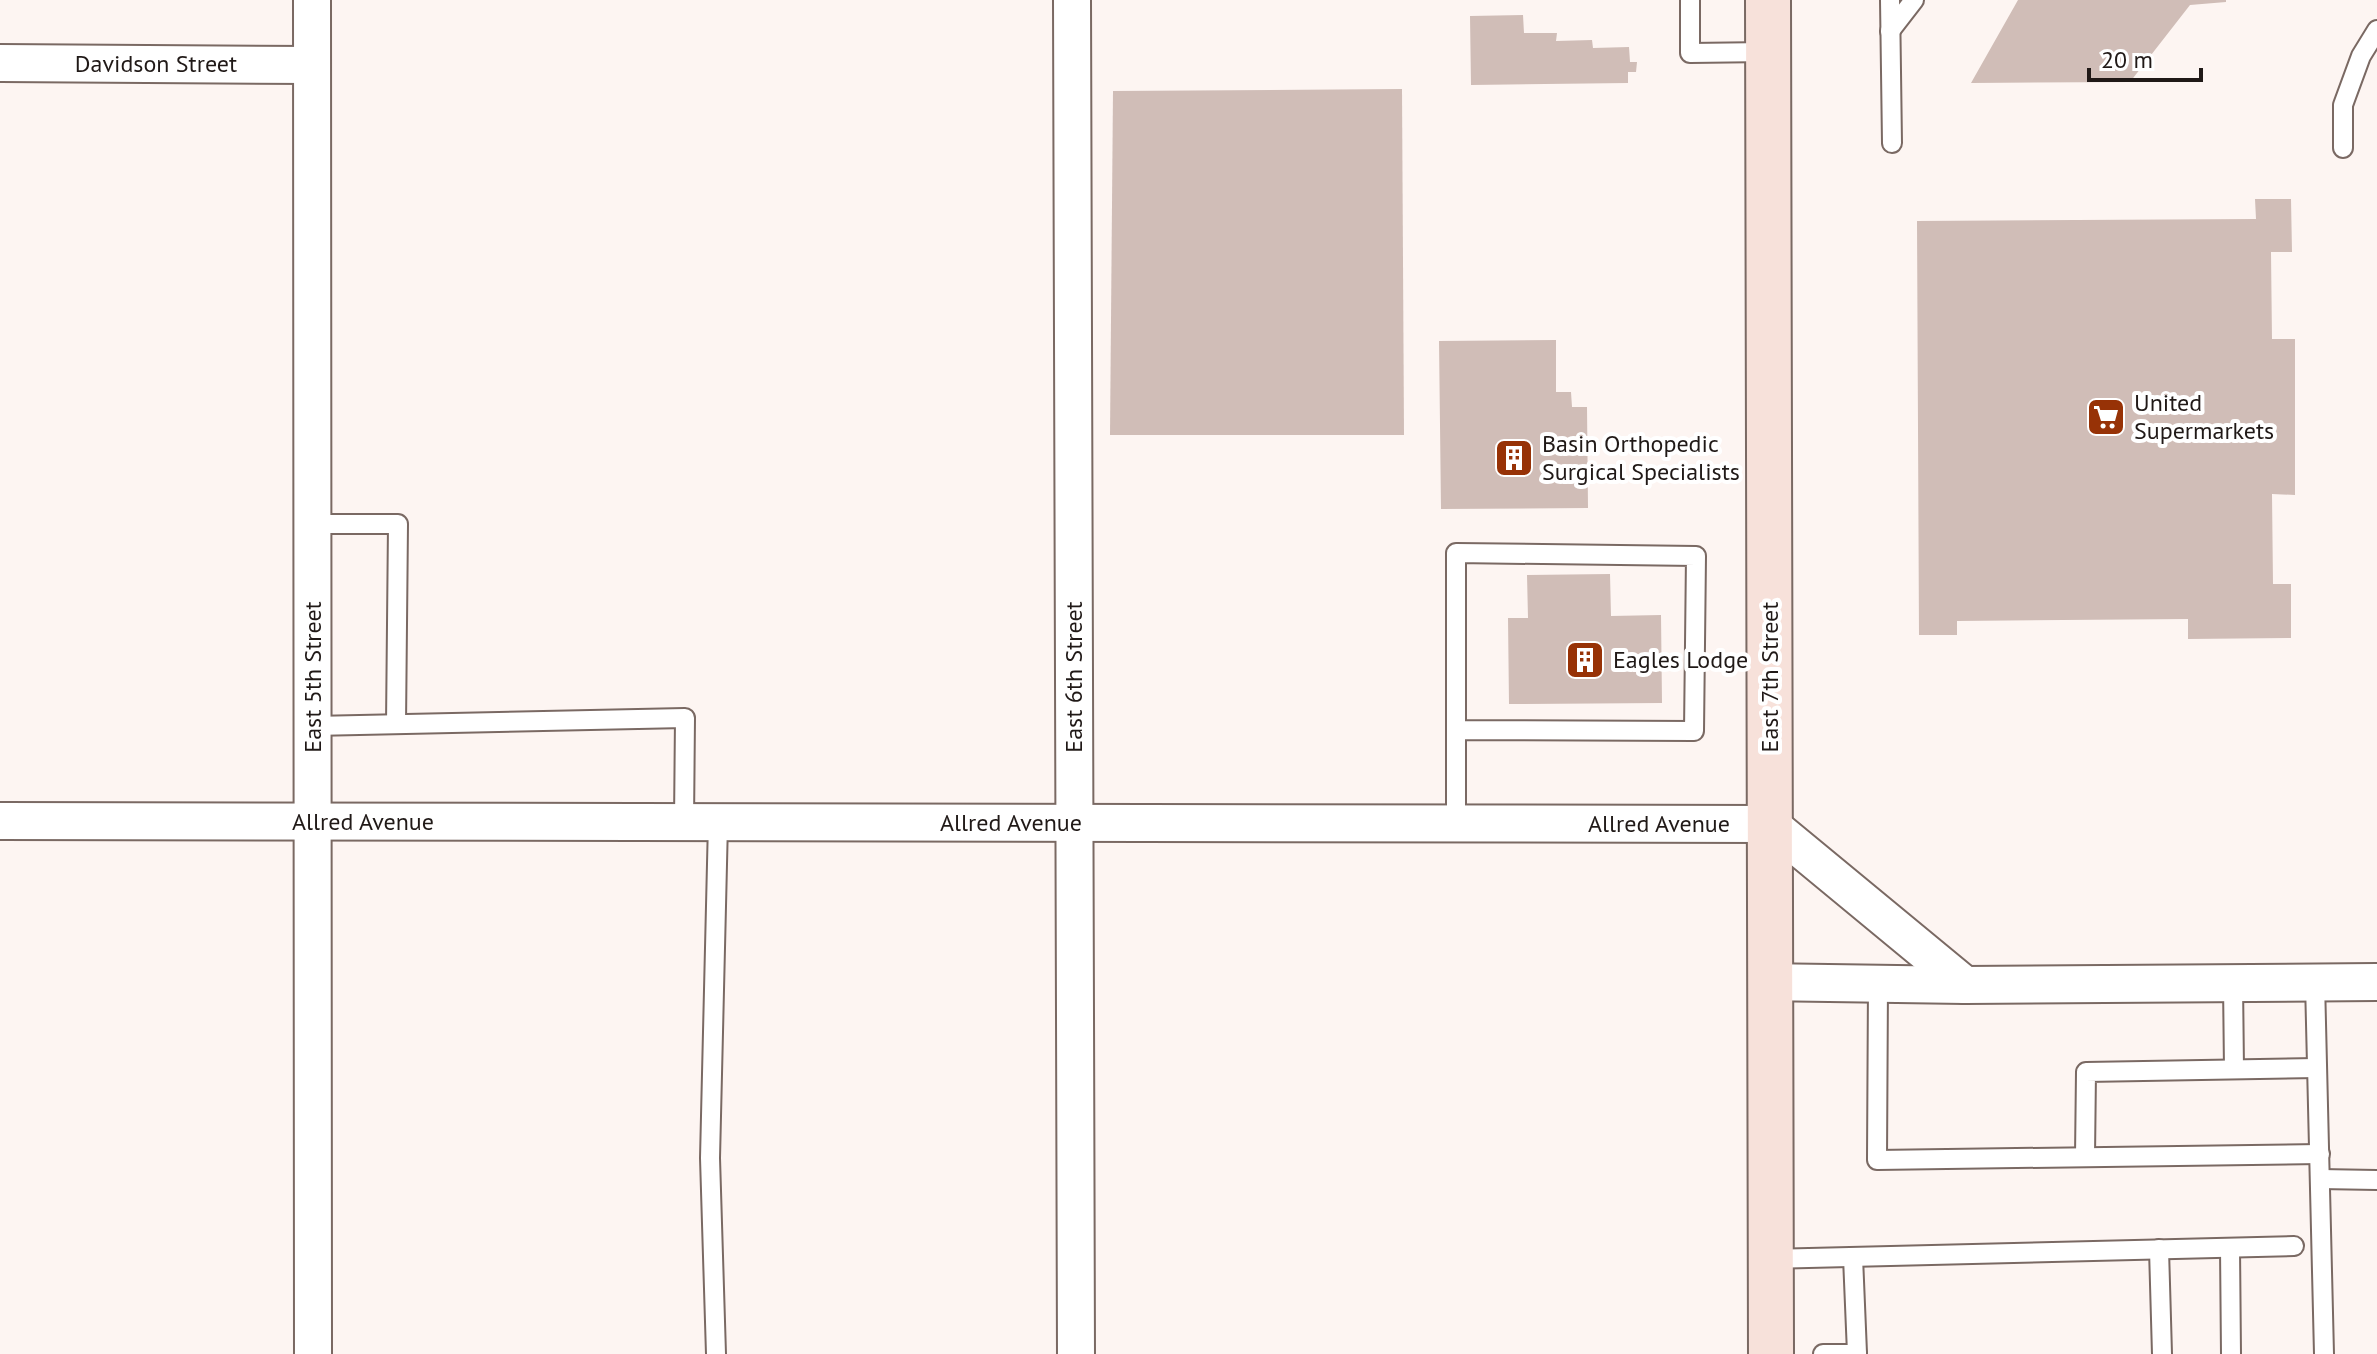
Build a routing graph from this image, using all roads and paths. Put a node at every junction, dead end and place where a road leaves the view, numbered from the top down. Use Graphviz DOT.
graph roads {
  1 [pos="312,0"];
  2 [pos="1072,0"];
  3 [pos="1690,0"];
  4 [pos="1768,0"];
  5 [pos="1890,0"];
  6 [pos="1914,0"];
  7 [pos="2377,30"];
  8 [pos="1890,31"];
  9 [pos="1768,52"];
  10 [pos="0,63"];
  11 [pos="312,65"];
  12 [pos="1892,143"];
  13 [pos="2343,148"];
  14 [pos="312,524"];
  15 [pos="396,724"];
  16 [pos="313,726"];
  17 [pos="1456,730"];
  18 [pos="0,821"];
  19 [pos="313,822"];
  20 [pos="701,822"];
  21 [pos="1074,823"];
  22 [pos="1456,823"];
  23 [pos="1770,824"];
  24 [pos="1769,982"];
  25 [pos="2315,982"];
  26 [pos="2377,982"];
  27 [pos="2233,983"];
  28 [pos="1878,984"];
  29 [pos="1965,985"];
  30 [pos="2317,1068"];
  31 [pos="2234,1069"];
  32 [pos="2320,1154"];
  33 [pos="2085,1156"];
  34 [pos="2320,1179"];
  35 [pos="2377,1180"];
  36 [pos="2294,1246"];
  37 [pos="2230,1248"];
  38 [pos="2159,1249"];
  39 [pos="1853,1257"];
  40 [pos="1770,1259"];
  41 [pos="313,1354"];
  42 [pos="716,1354"];
  43 [pos="1076,1354"];
  44 [pos="1771,1354"];
  45 [pos="1823,1354"];
  46 [pos="1857,1354"];
  47 [pos="2162,1354"];
  48 [pos="2231,1354"];
  49 [pos="2324,1354"];
  1 -- 11 [label="street, East 5th Street"];
  2 -- 21 [label="street, East 6th Street"];
  3 -- 9 [label="lane"];
  4 -- 9 [label="street, East 7th Street"];
  5 -- 8 [label="lane"];
  6 -- 8 [label="lane"];
  7 -- 13 [label="lane"];
  8 -- 12 [label="lane"];
  9 -- 23 [label="street, East 7th Street"];
  10 -- 11 [label="street, Davidson Street"];
  11 -- 14 [label="street, East 5th Street"];
  14 -- 15 [label="lane"];
  14 -- 16 [label="street, East 5th Street"];
  15 -- 16 [label="lane"];
  15 -- 20 [label="lane"];
  16 -- 19 [label="street, East 5th Street"];
  17 -- 17 [label="lane"];
  17 -- 22 [label="lane"];
  18 -- 19 [label="street, Allred Avenue"];
  19 -- 20 [label="street, Allred Avenue"];
  19 -- 41 [label="street, East 5th Street"];
  20 -- 21 [label="street, Allred Avenue"];
  20 -- 42 [label="lane"];
  21 -- 22 [label="street, Allred Avenue"];
  21 -- 43 [label="street, East 6th Street"];
  22 -- 23 [label="street, Allred Avenue"];
  23 -- 24 [label="street, East 7th Street"];
  23 -- 29 [label="street"];
  24 -- 28 [label="street"];
  24 -- 40 [label="street, East 7th Street"];
  25 -- 26 [label="street"];
  25 -- 27 [label="street"];
  25 -- 30 [label="lane"];
  27 -- 29 [label="street"];
  27 -- 31 [label="lane"];
  28 -- 29 [label="street"];
  28 -- 33 [label="lane"];
  30 -- 31 [label="lane"];
  30 -- 32 [label="lane"];
  31 -- 33 [label="lane"];
  32 -- 33 [label="lane"];
  32 -- 34 [label="lane"];
  34 -- 35 [label="lane"];
  34 -- 49 [label="lane"];
  36 -- 37 [label="lane"];
  37 -- 38 [label="lane"];
  37 -- 48 [label="lane"];
  38 -- 39 [label="lane"];
  38 -- 47 [label="lane"];
  39 -- 40 [label="lane"];
  39 -- 46 [label="lane"];
  40 -- 44 [label="street, East 7th Street"];
  45 -- 46 [label="lane"];
}
